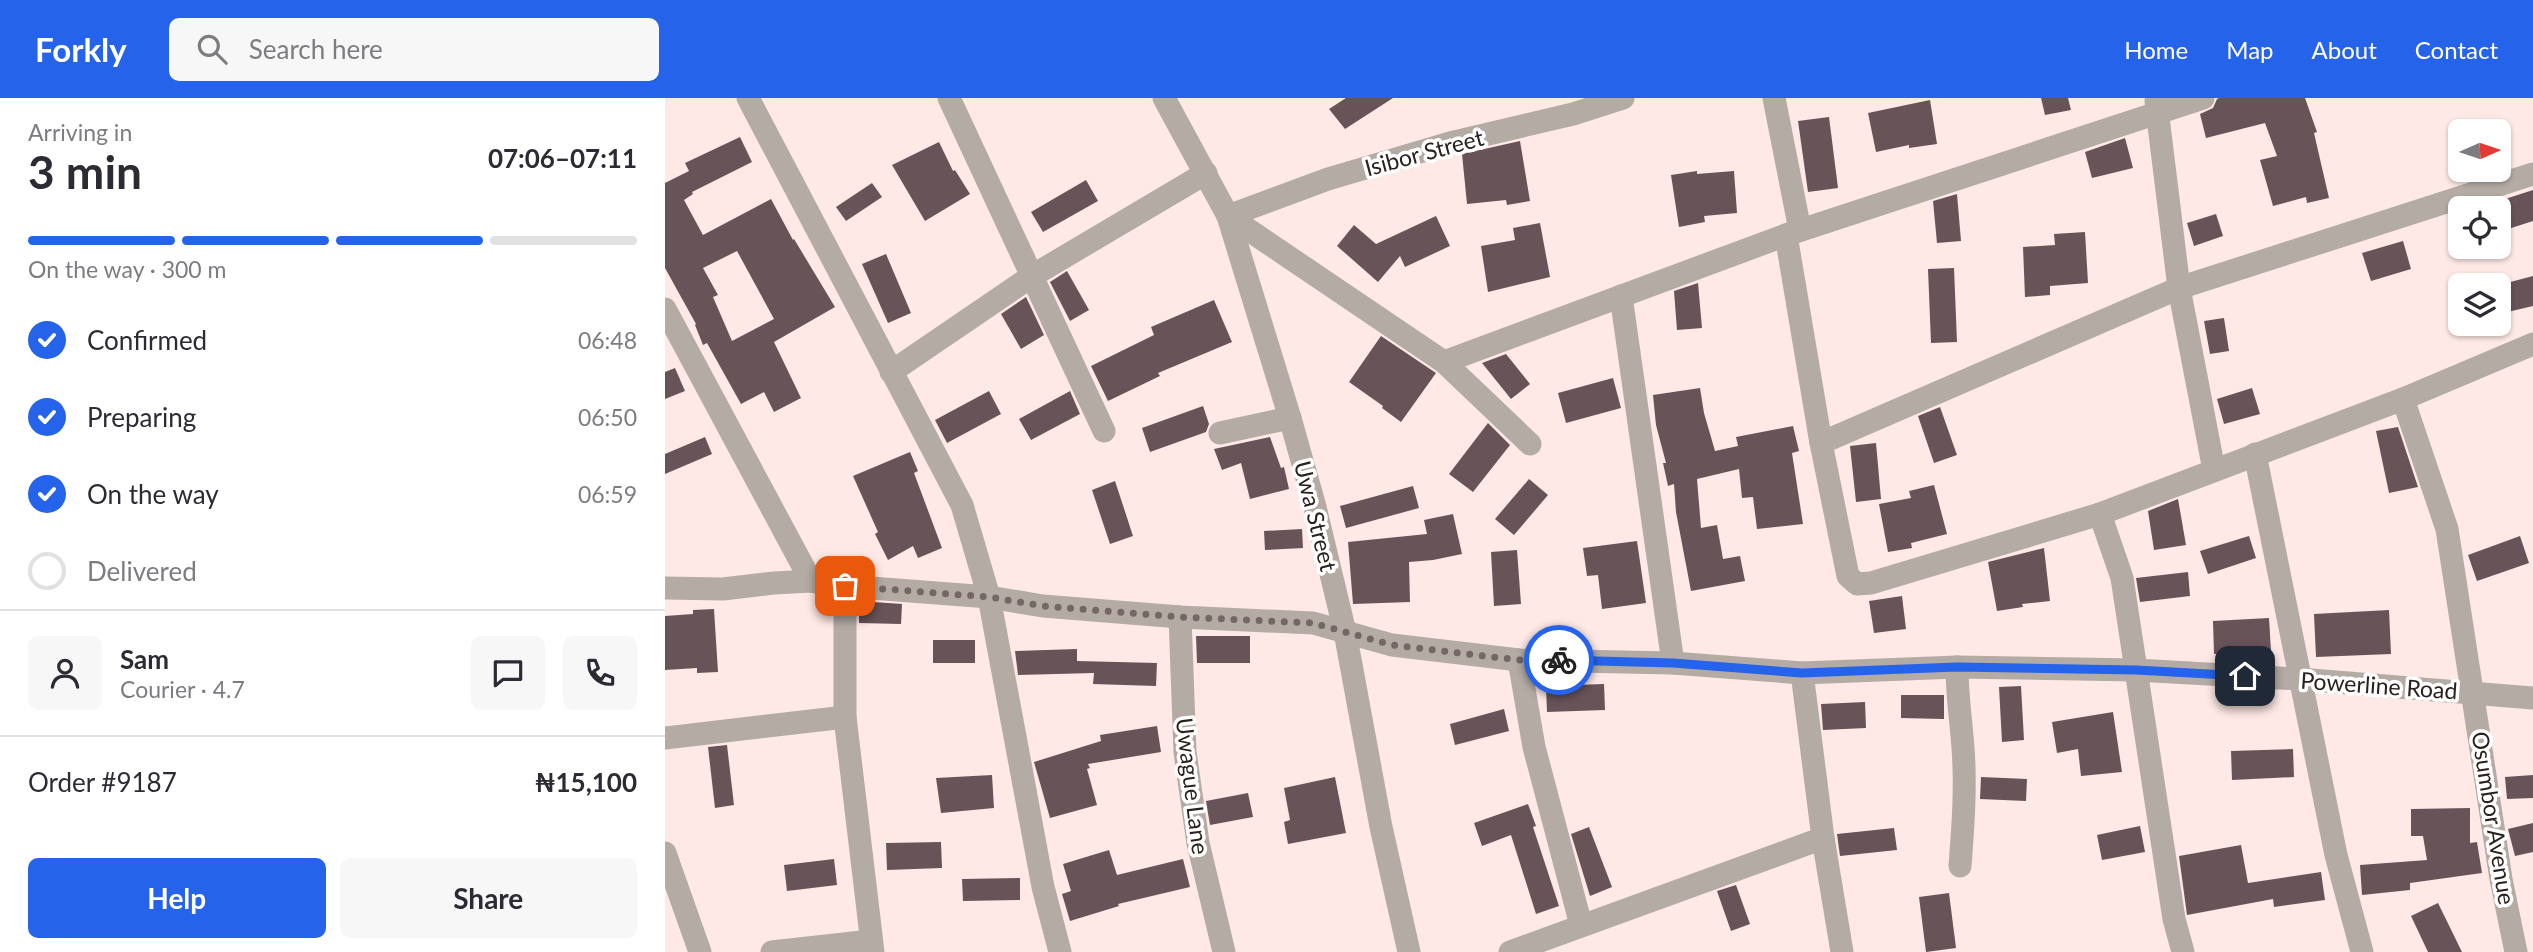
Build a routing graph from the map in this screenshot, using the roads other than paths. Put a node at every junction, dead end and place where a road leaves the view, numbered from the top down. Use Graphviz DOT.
graph roads {
  1 [pos="748,98"];
  2 [pos="949,98"];
  3 [pos="1164,98"];
  4 [pos="1623,98"];
  5 [pos="1773,98"];
  6 [pos="2203,98"];
  7 [pos="2157,106"];
  8 [pos="1206,173"];
  9 [pos="2533,174"];
  10 [pos="1228,216"];
  11 [pos="1793,232"];
  12 [pos="1032,276"];
  13 [pos="2179,288"];
  14 [pos="1621,296"];
  15 [pos="665,309"];
  16 [pos="2533,344"];
  17 [pos="1444,362"];
  18 [pos="891,372"];
  19 [pos="2403,399"];
  20 [pos="1290,418"];
  21 [pos="1104,431"];
  22 [pos="1220,433"];
  23 [pos="1821,443"];
  24 [pos="1530,444"];
  25 [pos="2255,454"];
  26 [pos="2214,470"];
  27 [pos="2100,514"];
  28 [pos="811,581"];
  29 [pos="845,586"];
  30 [pos="665,588"];
  31 [pos="989,597"];
  32 [pos="1180,617"];
  33 [pos="1345,632"];
  34 [pos="1519,660"];
  35 [pos="1673,663"];
  36 [pos="1957,667"];
  37 [pos="2136,670"];
  38 [pos="1802,673"];
  39 [pos="2299,679"];
  40 [pos="2474,693"];
  41 [pos="2533,698"];
  42 [pos="845,717"];
  43 [pos="665,738"];
  44 [pos="1823,838"];
  45 [pos="665,853"];
  46 [pos="1960,866"];
  47 [pos="1581,925"];
  48 [pos="872,947"];
  49 [pos="2533,950"];
  50 [pos="700,952"];
  51 [pos="772,952"];
  52 [pos="1060,952"];
  53 [pos="1224,952"];
  54 [pos="1409,952"];
  55 [pos="1510,952"];
  56 [pos="1842,952"];
  57 [pos="2183,952"];
  58 [pos="2362,952"];
  59 [pos="2516,952"];
  60 [pos="2526,952"];
  1 -- 18 [label="street"];
  2 -- 12 [label="street"];
  3 -- 8 [label="street, Uwa Street"];
  4 -- 10 [label="street, Isibor Street"];
  5 -- 11 [label="street"];
  6 -- 7 [label="street"];
  7 -- 11 [label="street"];
  7 -- 13 [label="street"];
  8 -- 10 [label="street, Uwa Street"];
  8 -- 12 [label="street"];
  9 -- 13 [label="street"];
  10 -- 17 [label="street"];
  10 -- 20 [label="street, Uwa Street"];
  11 -- 14 [label="street"];
  11 -- 23 [label="street"];
  12 -- 18 [label="street"];
  12 -- 21 [label="street"];
  13 -- 23 [label="street"];
  13 -- 26 [label="street"];
  14 -- 17 [label="street"];
  14 -- 35 [label="street"];
  15 -- 28 [label="street"];
  16 -- 19 [label="street"];
  17 -- 24 [label="street"];
  18 -- 31 [label="street"];
  19 -- 25 [label="street"];
  19 -- 40 [label="street, Osumbor Avenue"];
  20 -- 22 [label="street"];
  20 -- 33 [label="street, Uwa Street"];
  23 -- 27 [label="street"];
  25 -- 26 [label="street"];
  25 -- 39 [label="street"];
  26 -- 27 [label="street"];
  27 -- 37 [label="street"];
  28 -- 29 [label="street, Powerline Road"];
  28 -- 30 [label="street, Powerline Road"];
  29 -- 31 [label="street, Powerline Road"];
  29 -- 42 [label="street"];
  31 -- 32 [label="street, Powerline Road"];
  31 -- 52 [label="street"];
  32 -- 33 [label="street, Powerline Road"];
  32 -- 53 [label="street, Uwague Lane"];
  33 -- 34 [label="street, Powerline Road"];
  33 -- 54 [label="street, Uwa Street"];
  34 -- 35 [label="street, Powerline Road"];
  34 -- 47 [label="street"];
  35 -- 38 [label="street, Powerline Road"];
  36 -- 37 [label="street, Powerline Road"];
  36 -- 38 [label="street, Powerline Road"];
  36 -- 46 [label="street"];
  37 -- 39 [label="street, Powerline Road"];
  37 -- 57 [label="street"];
  38 -- 44 [label="street"];
  39 -- 40 [label="street, Powerline Road"];
  39 -- 58 [label="street"];
  40 -- 41 [label="street, Powerline Road"];
  40 -- 59 [label="street, Osumbor Avenue"];
  42 -- 43 [label="street"];
  42 -- 48 [label="street"];
  44 -- 47 [label="street"];
  44 -- 56 [label="street"];
  45 -- 50 [label="street"];
  47 -- 55 [label="street"];
  48 -- 51 [label="street"];
  49 -- 60 [label="street"];
}
